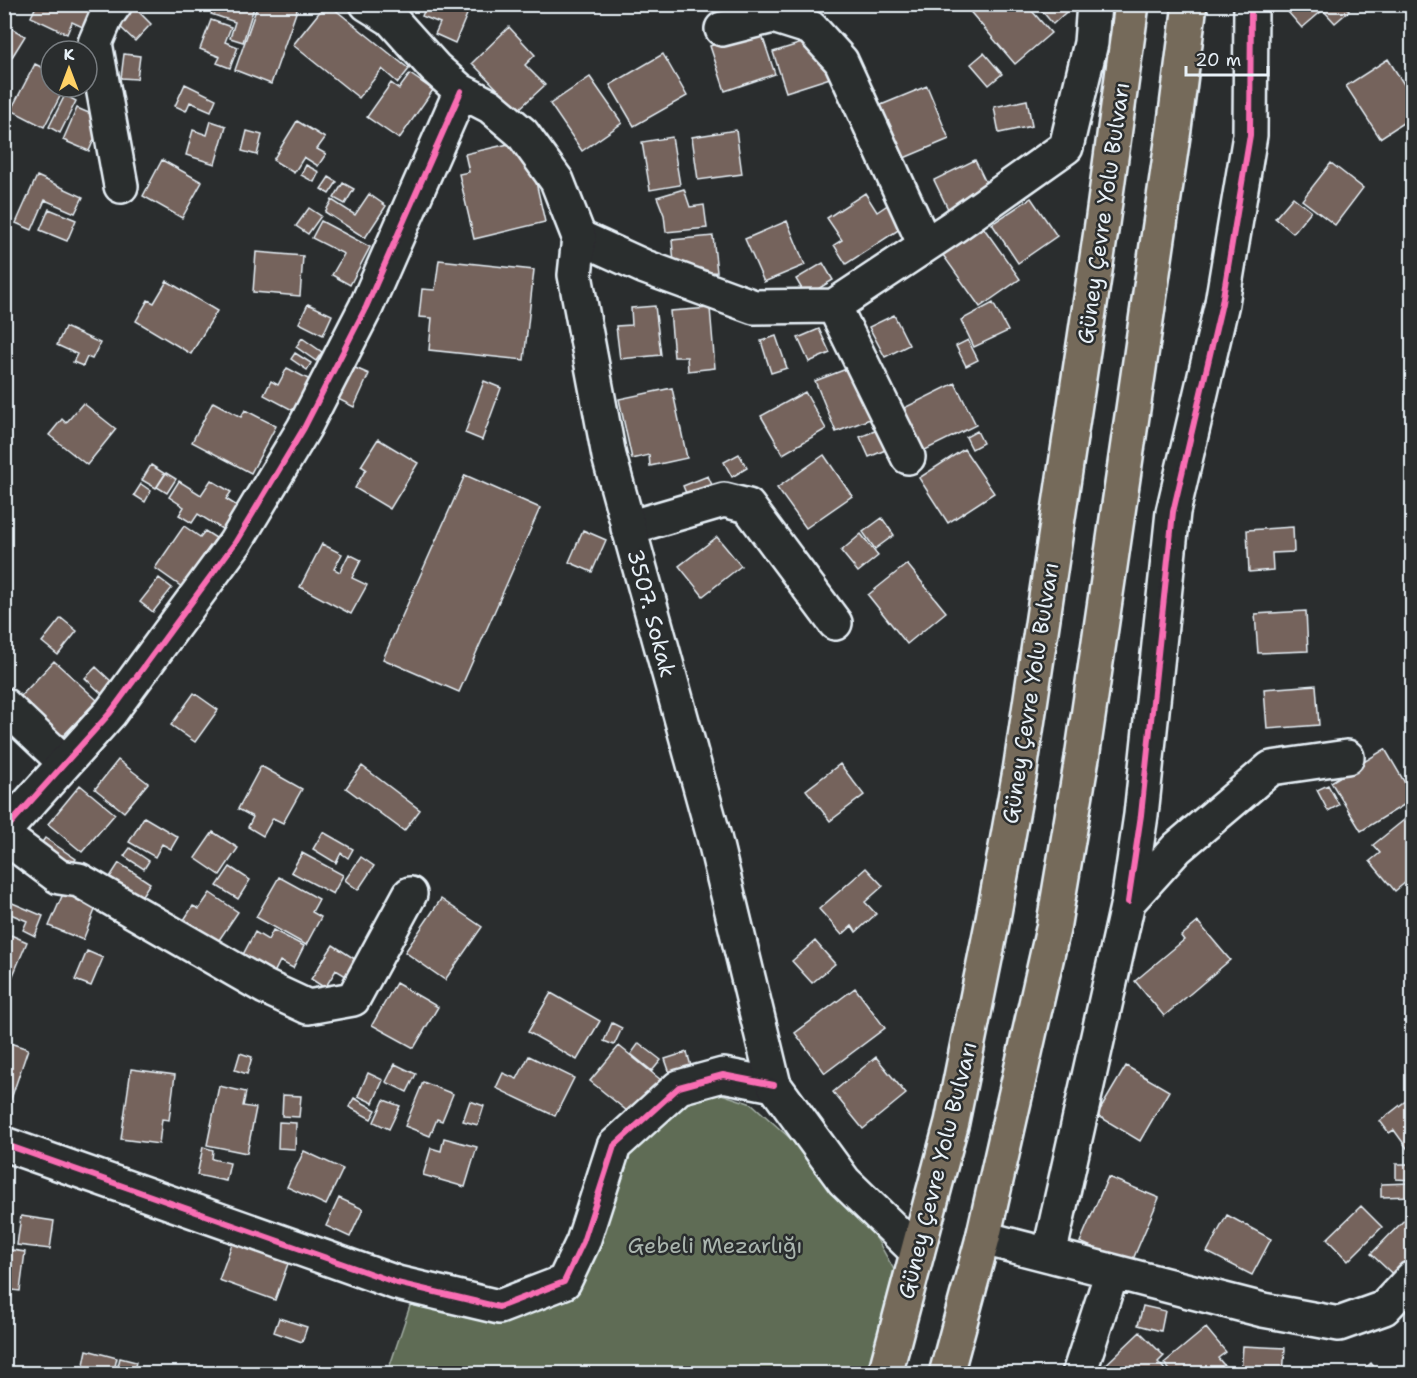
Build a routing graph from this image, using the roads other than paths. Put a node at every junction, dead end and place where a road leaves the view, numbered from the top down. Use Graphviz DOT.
graph roads {
  1 [pos="115,4"];
  2 [pos="1094,4"];
  3 [pos="1132,4"];
  4 [pos="1190,4"];
  5 [pos="1251,4"];
  6 [pos="384,9"];
  7 [pos="722,29"];
  8 [pos="461,91"];
  9 [pos="122,186"];
  10 [pos="579,237"];
  11 [pos="925,245"];
  12 [pos="834,306"];
  13 [pos="908,457"];
  14 [pos="628,528"];
  15 [pos="835,623"];
  16 [pos="4,705"];
  17 [pos="1347,757"];
  18 [pos="64,762"];
  19 [pos="4,831"];
  20 [pos="4,836"];
  21 [pos="410,894"];
  22 [pos="1128,902"];
  23 [pos="774,1085"];
  24 [pos="4,1144"];
  25 [pos="983,1238"];
  26 [pos="917,1252"];
  27 [pos="1048,1254"];
  28 [pos="1113,1272"];
  29 [pos="1413,1278"];
  30 [pos="885,1374"];
  31 [pos="946,1374"];
  32 [pos="1079,1374"];
  1 -- 9 [label="street"];
  2 -- 11 [label="street"];
  3 -- 26 [label="highway, Güney Çevre Yolu Bulvarı"];
  4 -- 25 [label="highway"];
  5 -- 22 [label="street"];
  6 -- 8 [label="street, 3507. Sokak"];
  7 -- 11 [label="street"];
  8 -- 10 [label="street, 3507. Sokak"];
  8 -- 18 [label="street"];
  10 -- 12 [label="street"];
  10 -- 14 [label="street, 3507. Sokak"];
  11 -- 12 [label="street"];
  12 -- 13 [label="street"];
  14 -- 15 [label="street"];
  14 -- 23 [label="street, 3507. Sokak"];
  16 -- 18 [label="street"];
  17 -- 22 [label="street"];
  18 -- 19 [label="street"];
  20 -- 21 [label="street"];
  22 -- 27 [label="street"];
  23 -- 24 [label="street"];
  23 -- 26 [label="street, 3507. Sokak"];
  25 -- 27 [label="street"];
  25 -- 31 [label="highway"];
  26 -- 30 [label="highway, Güney Çevre Yolu Bulvarı"];
  27 -- 28 [label="street"];
  28 -- 29 [label="street"];
  28 -- 32 [label="street"];
}
